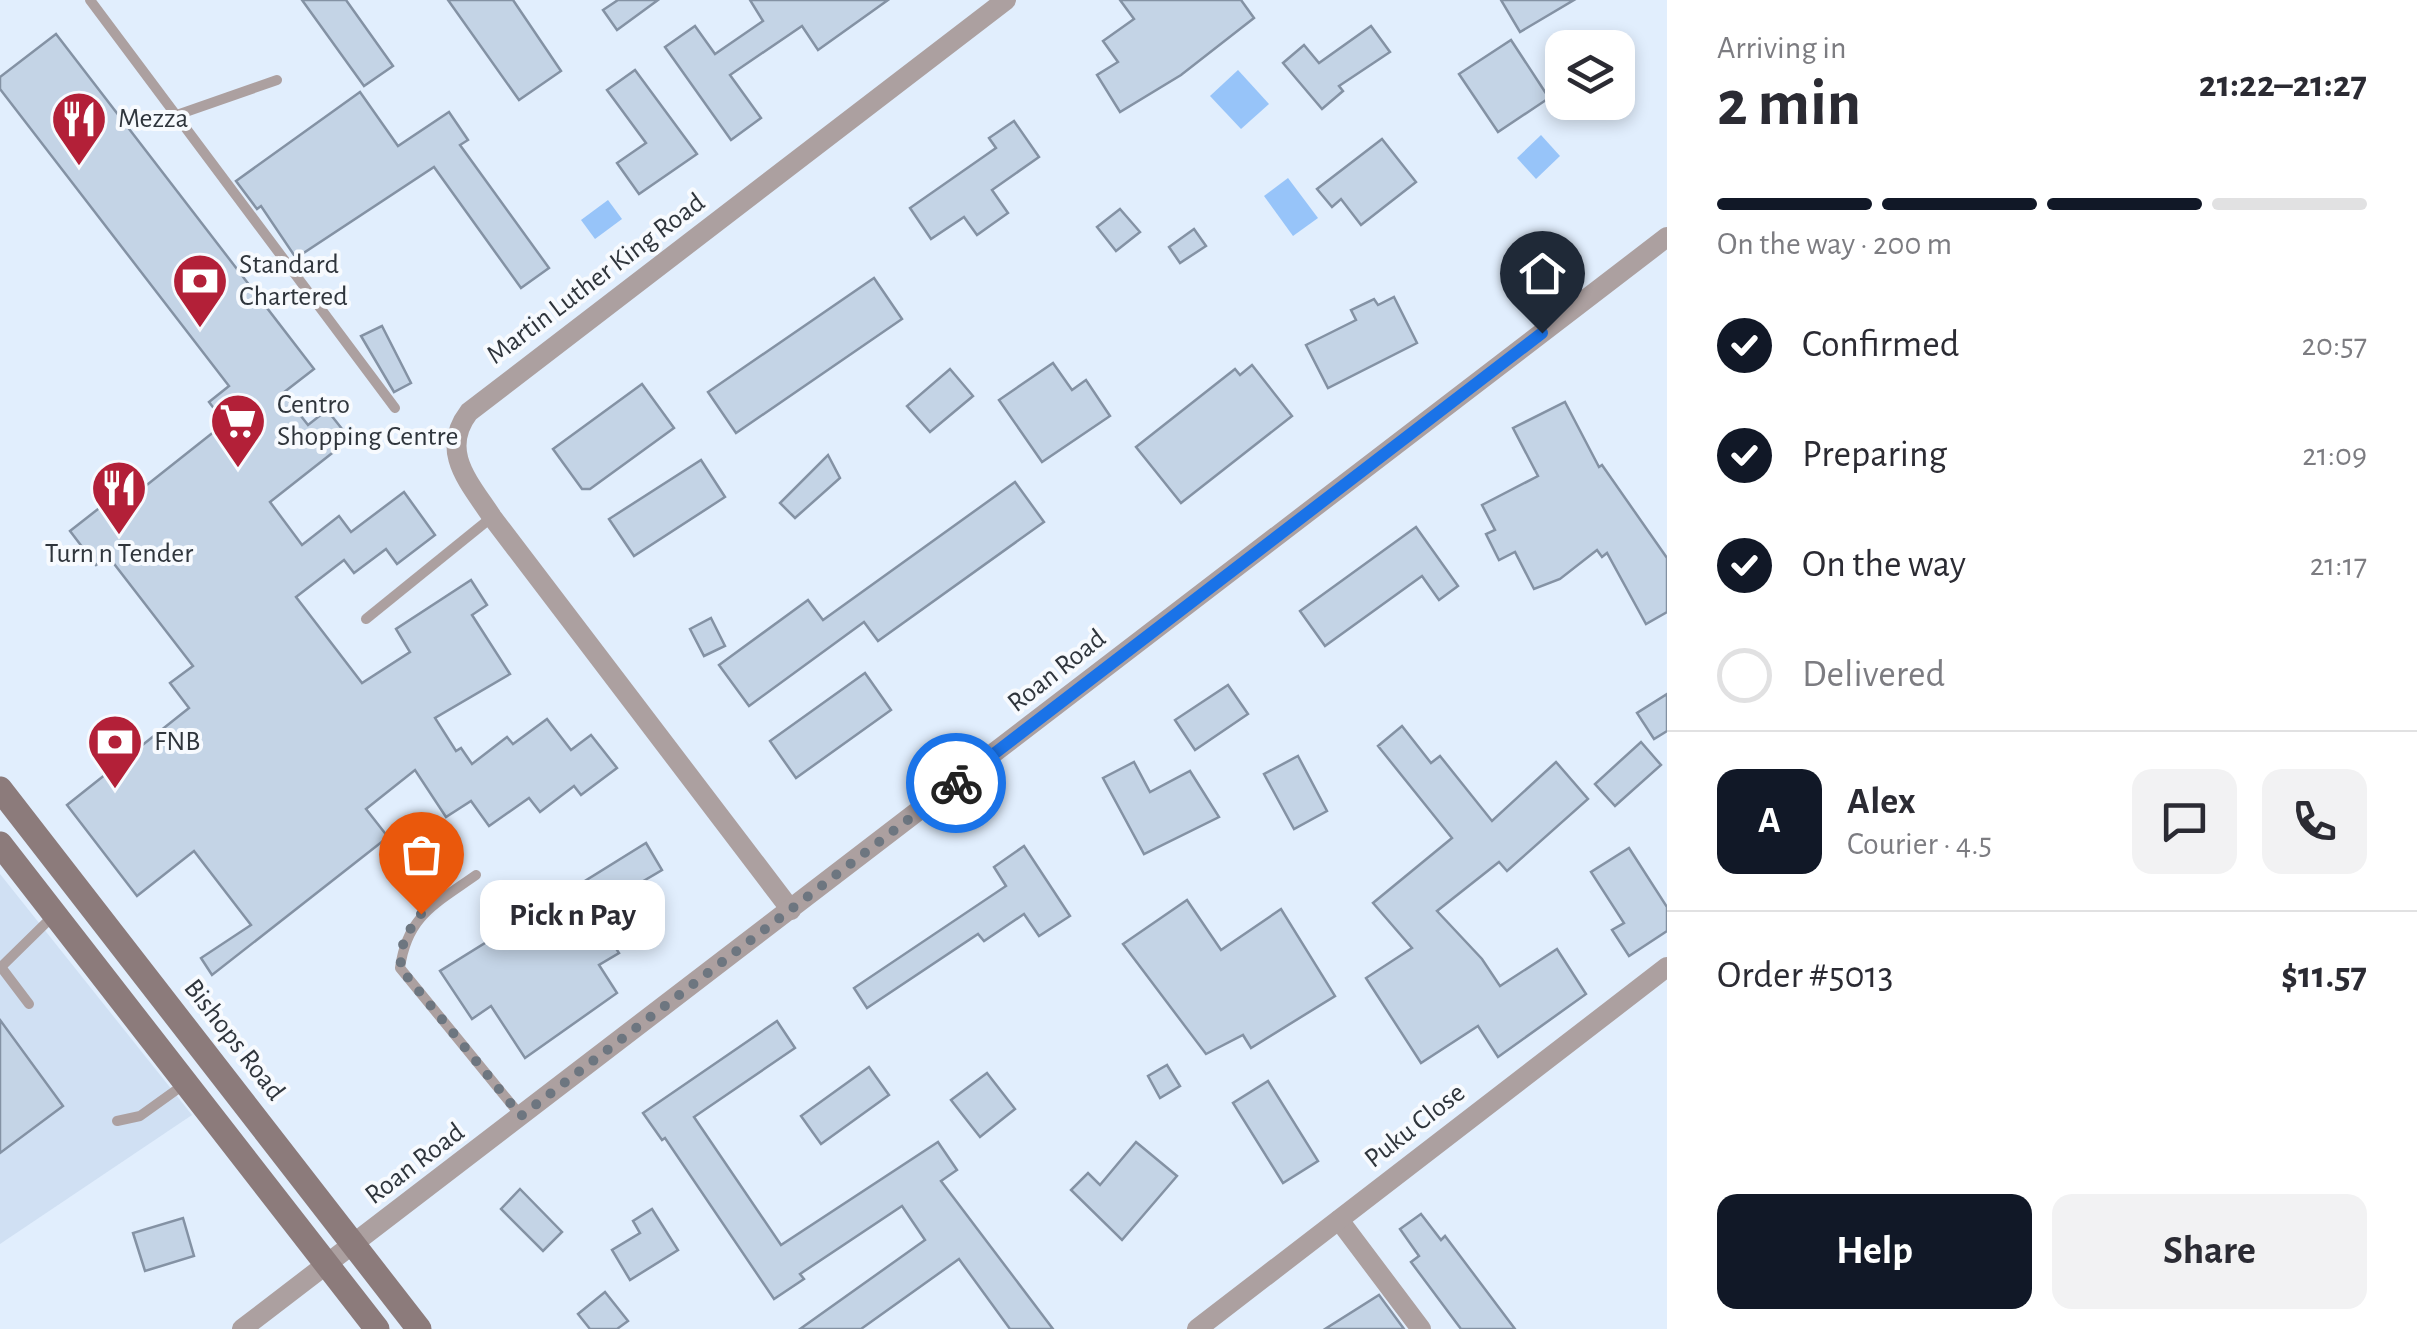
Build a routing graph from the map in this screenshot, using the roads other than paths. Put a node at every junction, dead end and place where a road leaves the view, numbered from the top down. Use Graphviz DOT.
graph roads {
  1 [pos="90,0"];
  2 [pos="1006,0"];
  3 [pos="277,80"];
  4 [pos="174,116"];
  5 [pos="1667,237"];
  6 [pos="394,408"];
  7 [pos="492,517"];
  8 [pos="366,618"];
  9 [pos="0,789"];
  10 [pos="0,844"];
  11 [pos="476,875"];
  12 [pos="791,910"];
  13 [pos="56,913"];
  14 [pos="1667,966"];
  15 [pos="0,967"];
  16 [pos="29,1004"];
  17 [pos="187,1082"];
  18 [pos="521,1116"];
  19 [pos="116,1121"];
  20 [pos="1339,1220"];
  21 [pos="355,1244"];
  22 [pos="328,1264"];
  23 [pos="242,1329"];
  24 [pos="377,1329"];
  25 [pos="419,1329"];
  26 [pos="1198,1329"];
  27 [pos="1421,1329"];
  1 -- 4 [label="lane"];
  2 -- 7 [label="street, Martin Luther King Road"];
  3 -- 4 [label="lane"];
  4 -- 6 [label="lane"];
  5 -- 12 [label="street, Roan Road"];
  7 -- 8 [label="lane"];
  7 -- 12 [label="street, Martin Luther King Road"];
  9 -- 21 [label="main road, Bishops Road"];
  10 -- 13 [label="main road"];
  11 -- 18 [label="lane"];
  12 -- 18 [label="street, Roan Road"];
  13 -- 15 [label="lane"];
  13 -- 17 [label="main road"];
  14 -- 20 [label="street, Puku Close"];
  15 -- 16 [label="lane"];
  17 -- 19 [label="lane"];
  17 -- 22 [label="main road"];
  18 -- 21 [label="street, Roan Road"];
  20 -- 26 [label="street, Puku Close"];
  20 -- 27 [label="street"];
  21 -- 22 [label="street, Roan Road"];
  21 -- 25 [label="main road, Bishops Road"];
  22 -- 23 [label="street, Roan Road"];
  22 -- 24 [label="main road"];
}
